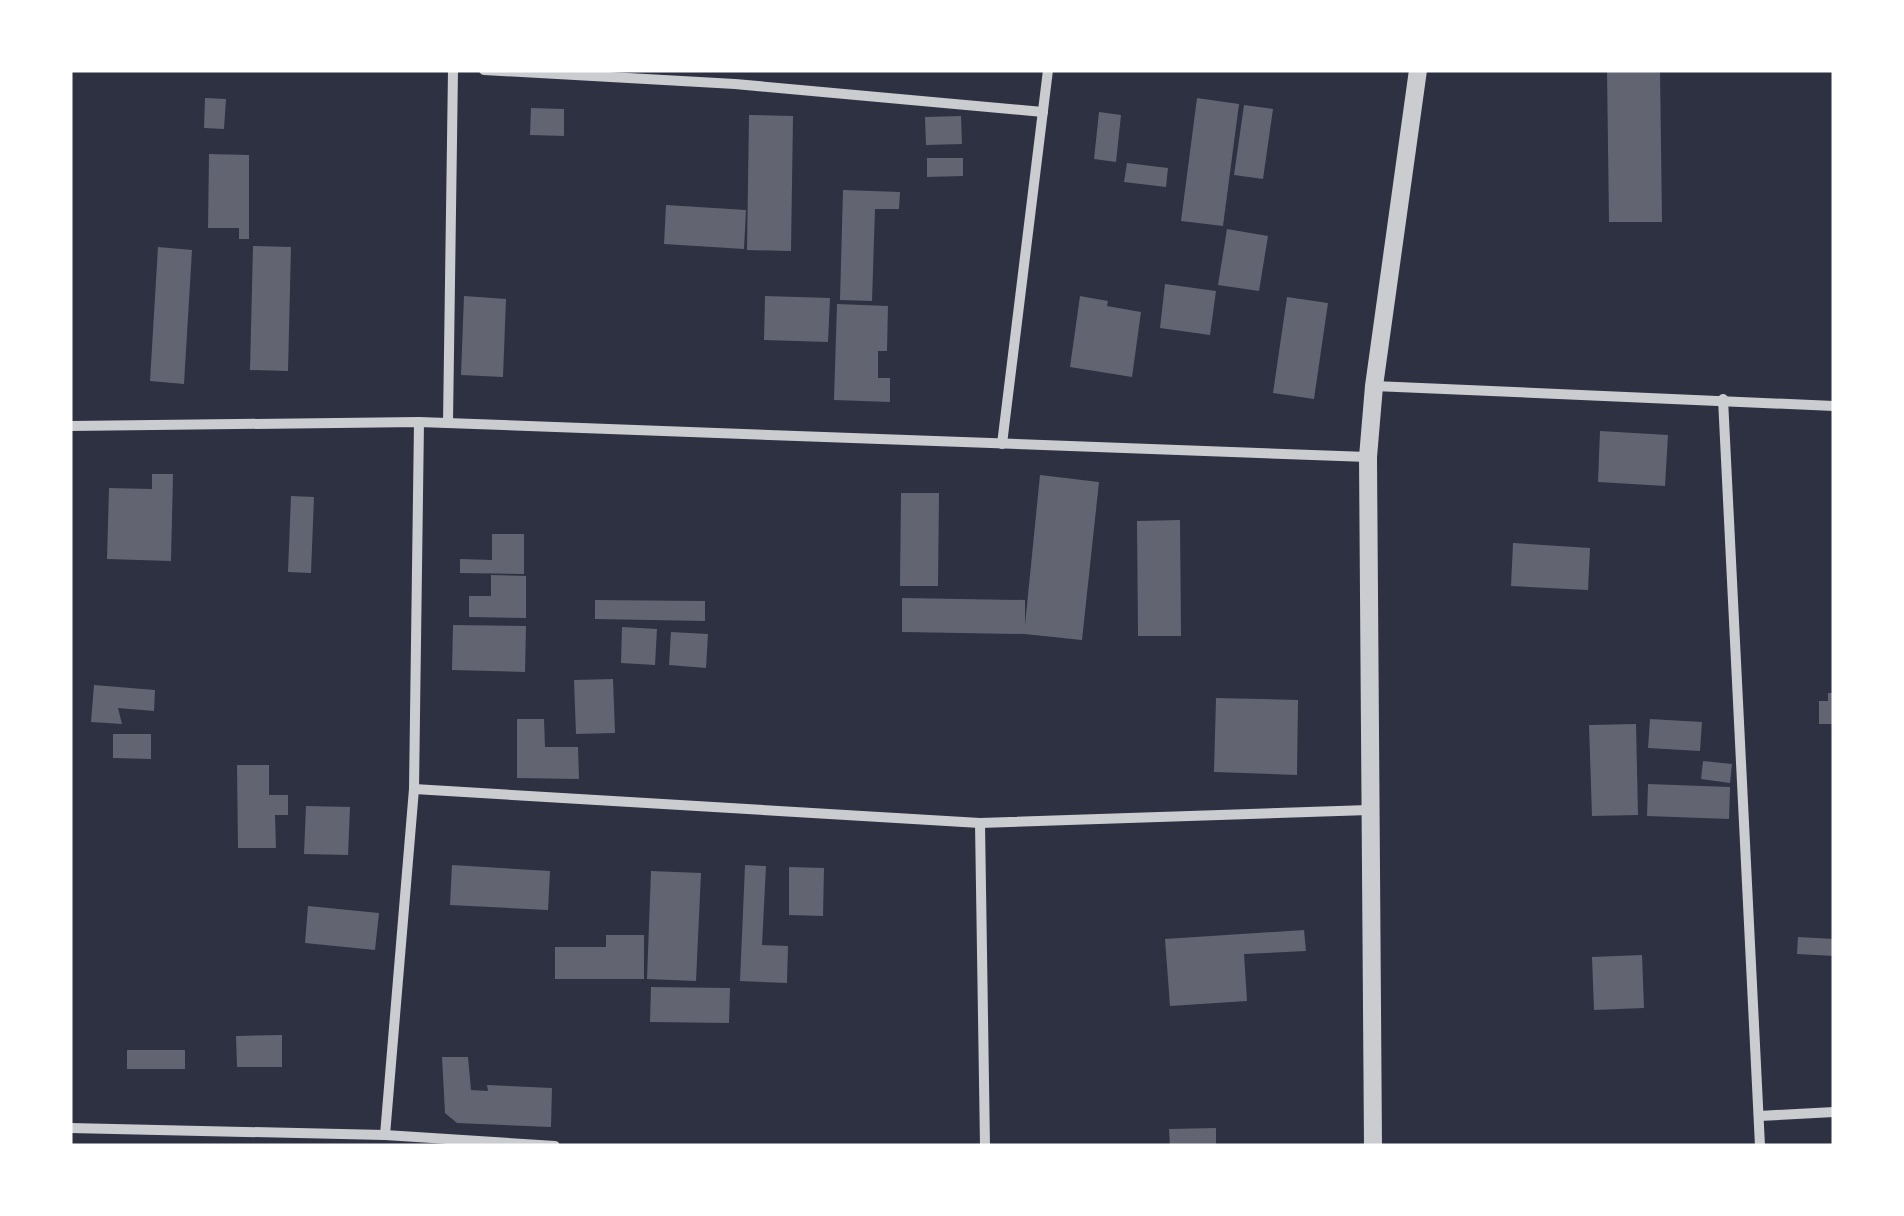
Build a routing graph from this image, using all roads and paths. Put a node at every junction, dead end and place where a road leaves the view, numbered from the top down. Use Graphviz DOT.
graph roads {
  1 [pos="453,70"];
  2 [pos="484,70"];
  3 [pos="736,70"];
  4 [pos="1048,70"];
  5 [pos="1418,70"];
  6 [pos="736,84"];
  7 [pos="1042,112"];
  8 [pos="1374,386"];
  9 [pos="1723,399"];
  10 [pos="1834,406"];
  11 [pos="419,422"];
  12 [pos="448,423"];
  13 [pos="70,426"];
  14 [pos="1002,444"];
  15 [pos="1368,457"];
  16 [pos="414,789"];
  17 [pos="1368,810"];
  18 [pos="980,823"];
  19 [pos="1834,1112"];
  20 [pos="1759,1116"];
  21 [pos="70,1128"];
  22 [pos="385,1135"];
  23 [pos="555,1146"];
  24 [pos="985,1146"];
  25 [pos="1373,1146"];
  26 [pos="1760,1146"];
  1 -- 12 [label="street"];
  2 -- 6 [label="street"];
  3 -- 6 [label="street"];
  4 -- 7 [label="street"];
  5 -- 8 [label="street"];
  6 -- 7 [label="street"];
  7 -- 14 [label="street"];
  8 -- 9 [label="street"];
  8 -- 15 [label="street"];
  9 -- 10 [label="street"];
  9 -- 20 [label="street"];
  11 -- 12 [label="street"];
  11 -- 13 [label="street"];
  11 -- 16 [label="street"];
  12 -- 14 [label="street"];
  14 -- 15 [label="street"];
  15 -- 17 [label="street"];
  16 -- 18 [label="street"];
  16 -- 22 [label="street"];
  17 -- 18 [label="street"];
  17 -- 25 [label="street"];
  18 -- 24 [label="street"];
  19 -- 20 [label="street"];
  20 -- 26 [label="street"];
  21 -- 22 [label="street"];
  22 -- 23 [label="street"];
}
